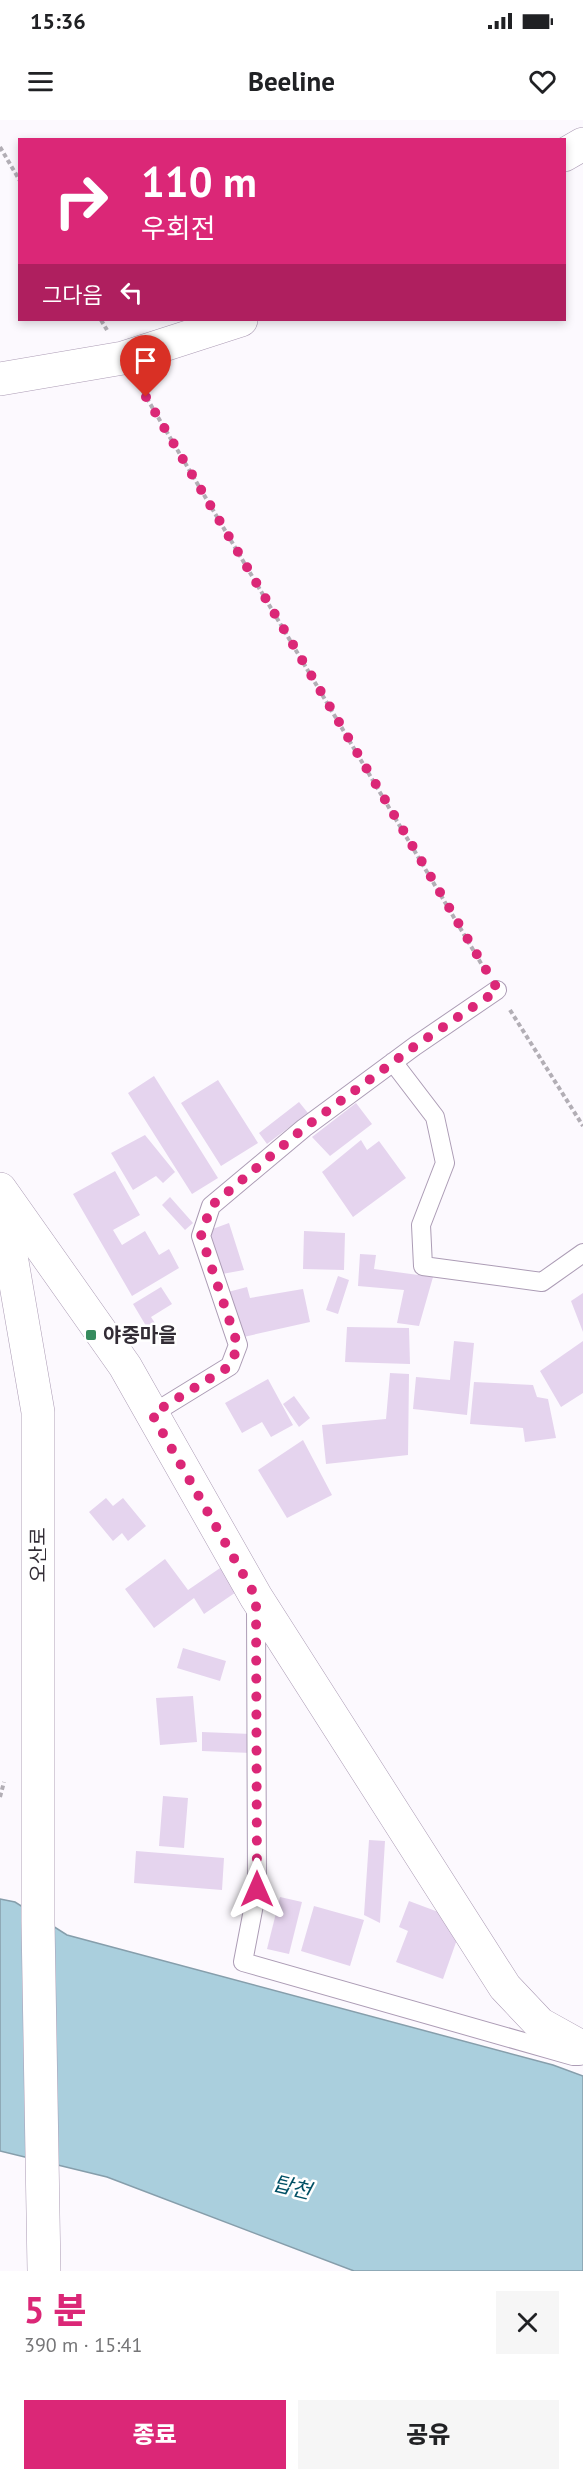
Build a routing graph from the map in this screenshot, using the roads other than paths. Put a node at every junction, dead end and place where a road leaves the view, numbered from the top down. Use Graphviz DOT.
graph roads {
  1 [pos="583,144"];
  2 [pos="566,154"];
  3 [pos="238,321"];
  4 [pos="0,379"];
  5 [pos="498,990"];
  6 [pos="393,1062"];
  7 [pos="0,1190"];
  8 [pos="583,1253"];
  9 [pos="5,1254"];
  10 [pos="152,1414"];
  11 [pos="256,1597"];
  12 [pos="583,2048"];
  13 [pos="583,2056"];
  14 [pos="44,2271"];
  1 -- 2 [label="street"];
  3 -- 4 [label="street"];
  5 -- 6 [label="lane"];
  6 -- 8 [label="lane"];
  6 -- 10 [label="lane"];
  7 -- 9 [label="street, 오산로"];
  7 -- 10 [label="street"];
  9 -- 14 [label="street, 오산로"];
  10 -- 11 [label="street"];
  11 -- 12 [label="street"];
  11 -- 13 [label="lane"];
}
